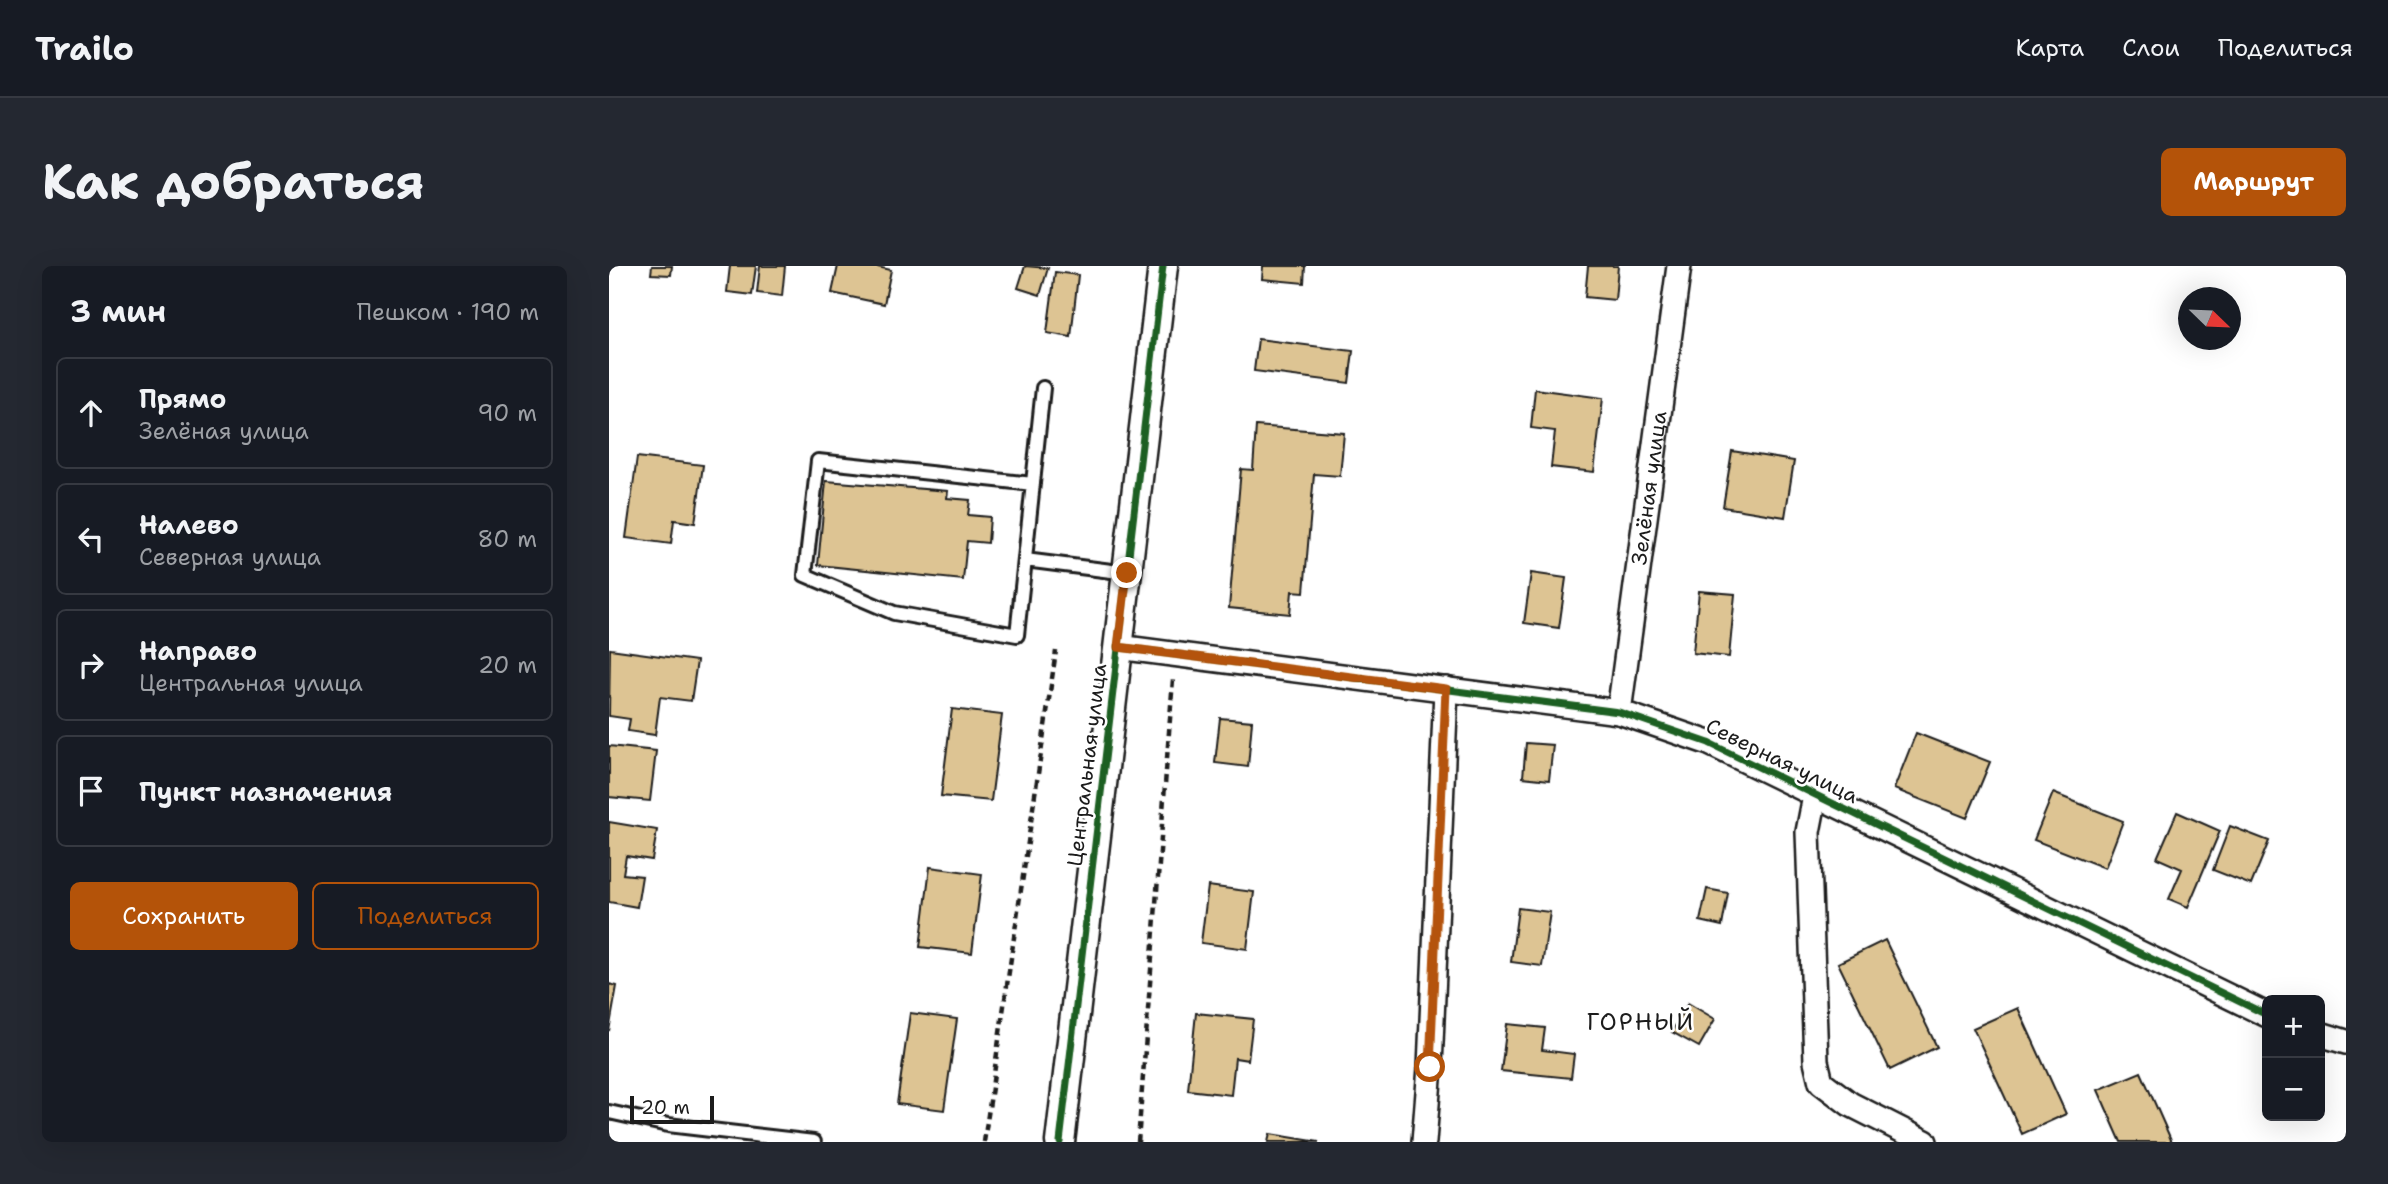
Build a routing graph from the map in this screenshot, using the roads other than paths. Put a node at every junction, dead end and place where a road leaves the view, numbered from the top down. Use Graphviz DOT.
graph roads {
  1 [pos="1163,266"];
  2 [pos="1679,266"];
  3 [pos="1043,388"];
  4 [pos="1033,484"];
  5 [pos="1025,560"];
  6 [pos="1127,573"];
  7 [pos="1118,647"];
  8 [pos="1446,689"];
  9 [pos="1619,712"];
  10 [pos="1815,796"];
  11 [pos="2262,1013"];
  12 [pos="2325,1036"];
  13 [pos="2346,1042"];
  14 [pos="609,1112"];
  15 [pos="814,1142"];
  16 [pos="1060,1142"];
  17 [pos="1424,1142"];
  18 [pos="1925,1142"];
  1 -- 6 [label="street, Центральная улица"];
  2 -- 9 [label="street, Зелёная улица"];
  3 -- 4 [label="lane"];
  4 -- 5 [label="lane"];
  4 -- 5 [label="lane"];
  5 -- 6 [label="lane"];
  6 -- 7 [label="street, Центральная улица"];
  7 -- 8 [label="street, Северная улица"];
  7 -- 16 [label="street, Центральная улица"];
  8 -- 9 [label="street, Северная улица"];
  8 -- 17 [label="street"];
  9 -- 10 [label="street, Северная улица"];
  10 -- 11 [label="street, Северная улица"];
  10 -- 18 [label="street"];
  12 -- 13 [label="street"];
  14 -- 15 [label="lane"];
}
